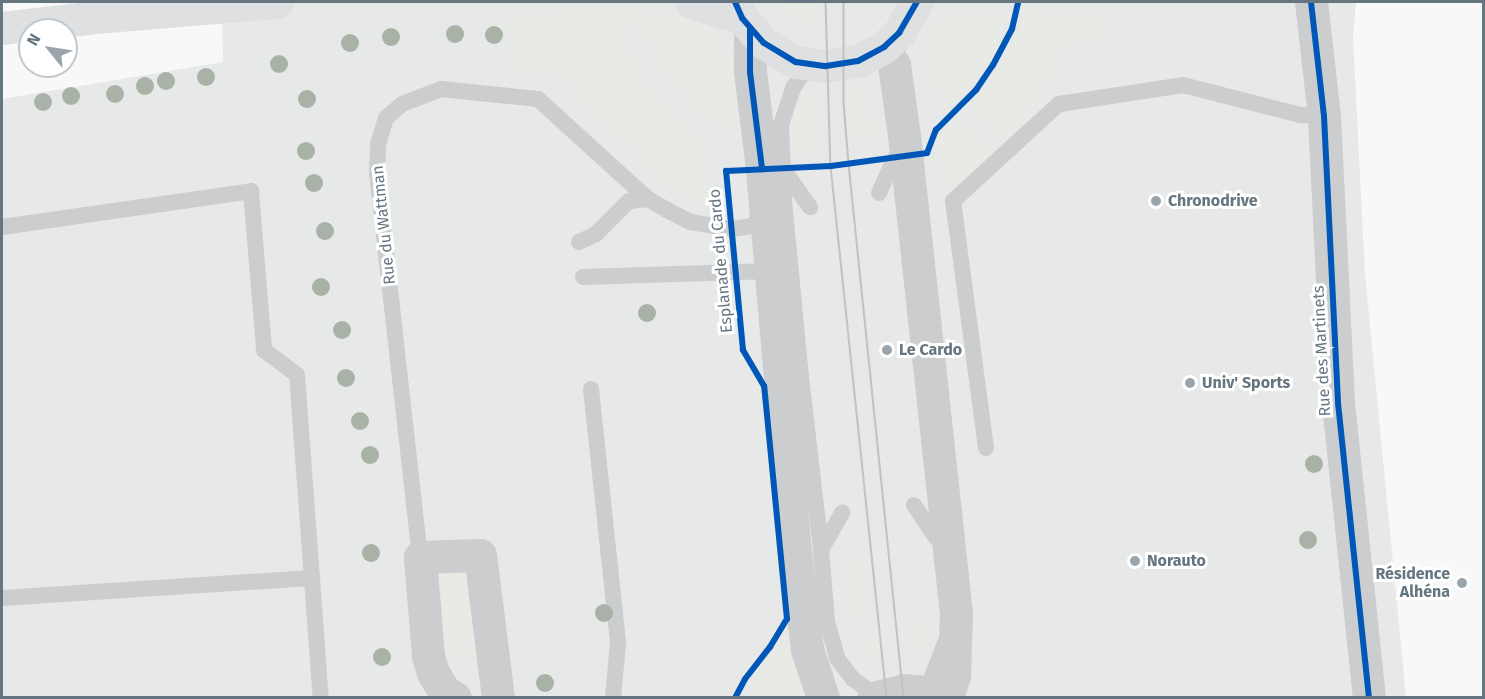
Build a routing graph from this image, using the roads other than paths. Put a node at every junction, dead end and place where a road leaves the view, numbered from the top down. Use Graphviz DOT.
graph roads {
  1 [pos="277,2"];
  2 [pos="691,2"];
  3 [pos="916,2"];
  4 [pos="1311,2"];
  5 [pos="743,16"];
  6 [pos="2,28"];
  7 [pos="876,62"];
  8 [pos="814,66"];
  9 [pos="1324,116"];
  10 [pos="894,159"];
  11 [pos="782,168"];
  12 [pos="879,193"];
  13 [pos="648,199"];
  14 [pos="810,207"];
  15 [pos="766,210"];
  16 [pos="2,227"];
  17 [pos="579,242"];
  18 [pos="771,271"];
  19 [pos="583,277"];
  20 [pos="591,389"];
  21 [pos="986,448"];
  22 [pos="914,505"];
  23 [pos="842,513"];
  24 [pos="936,538"];
  25 [pos="821,550"];
  26 [pos="420,557"];
  27 [pos="312,578"];
  28 [pos="2,598"];
  29 [pos="446,695"];
  30 [pos="938,696"];
  31 [pos="875,697"];
  32 [pos="321,698"];
  33 [pos="498,698"];
  34 [pos="613,698"];
  35 [pos="824,698"];
  36 [pos="1369,698"];
  1 -- 6 [label="main road"];
  2 -- 5 [label="main road"];
  3 -- 7 [label="main road"];
  4 -- 9 [label="street, Rue des Martinets"];
  5 -- 8 [label="main road"];
  5 -- 15 [label="street"];
  7 -- 8 [label="main road"];
  7 -- 10 [label="lane"];
  7 -- 30 [label="street"];
  8 -- 11 [label="lane"];
  9 -- 21 [label="lane"];
  9 -- 36 [label="street, Rue des Martinets"];
  10 -- 12 [label="lane"];
  10 -- 24 [label="lane"];
  11 -- 14 [label="lane"];
  11 -- 25 [label="lane"];
  13 -- 15 [label="lane, Rue du Wattman"];
  13 -- 17 [label="lane"];
  13 -- 26 [label="lane, Rue du Wattman"];
  15 -- 18 [label="street"];
  16 -- 27 [label="lane"];
  18 -- 19 [label="lane"];
  18 -- 35 [label="street"];
  20 -- 34 [label="lane"];
  22 -- 24 [label="lane"];
  23 -- 25 [label="lane"];
  24 -- 30 [label="lane"];
  25 -- 31 [label="lane"];
  26 -- 29 [label="street, Rue du Wattman"];
  26 -- 33 [label="street"];
  27 -- 28 [label="lane"];
  27 -- 32 [label="lane"];
  30 -- 31 [label="street"];
}
